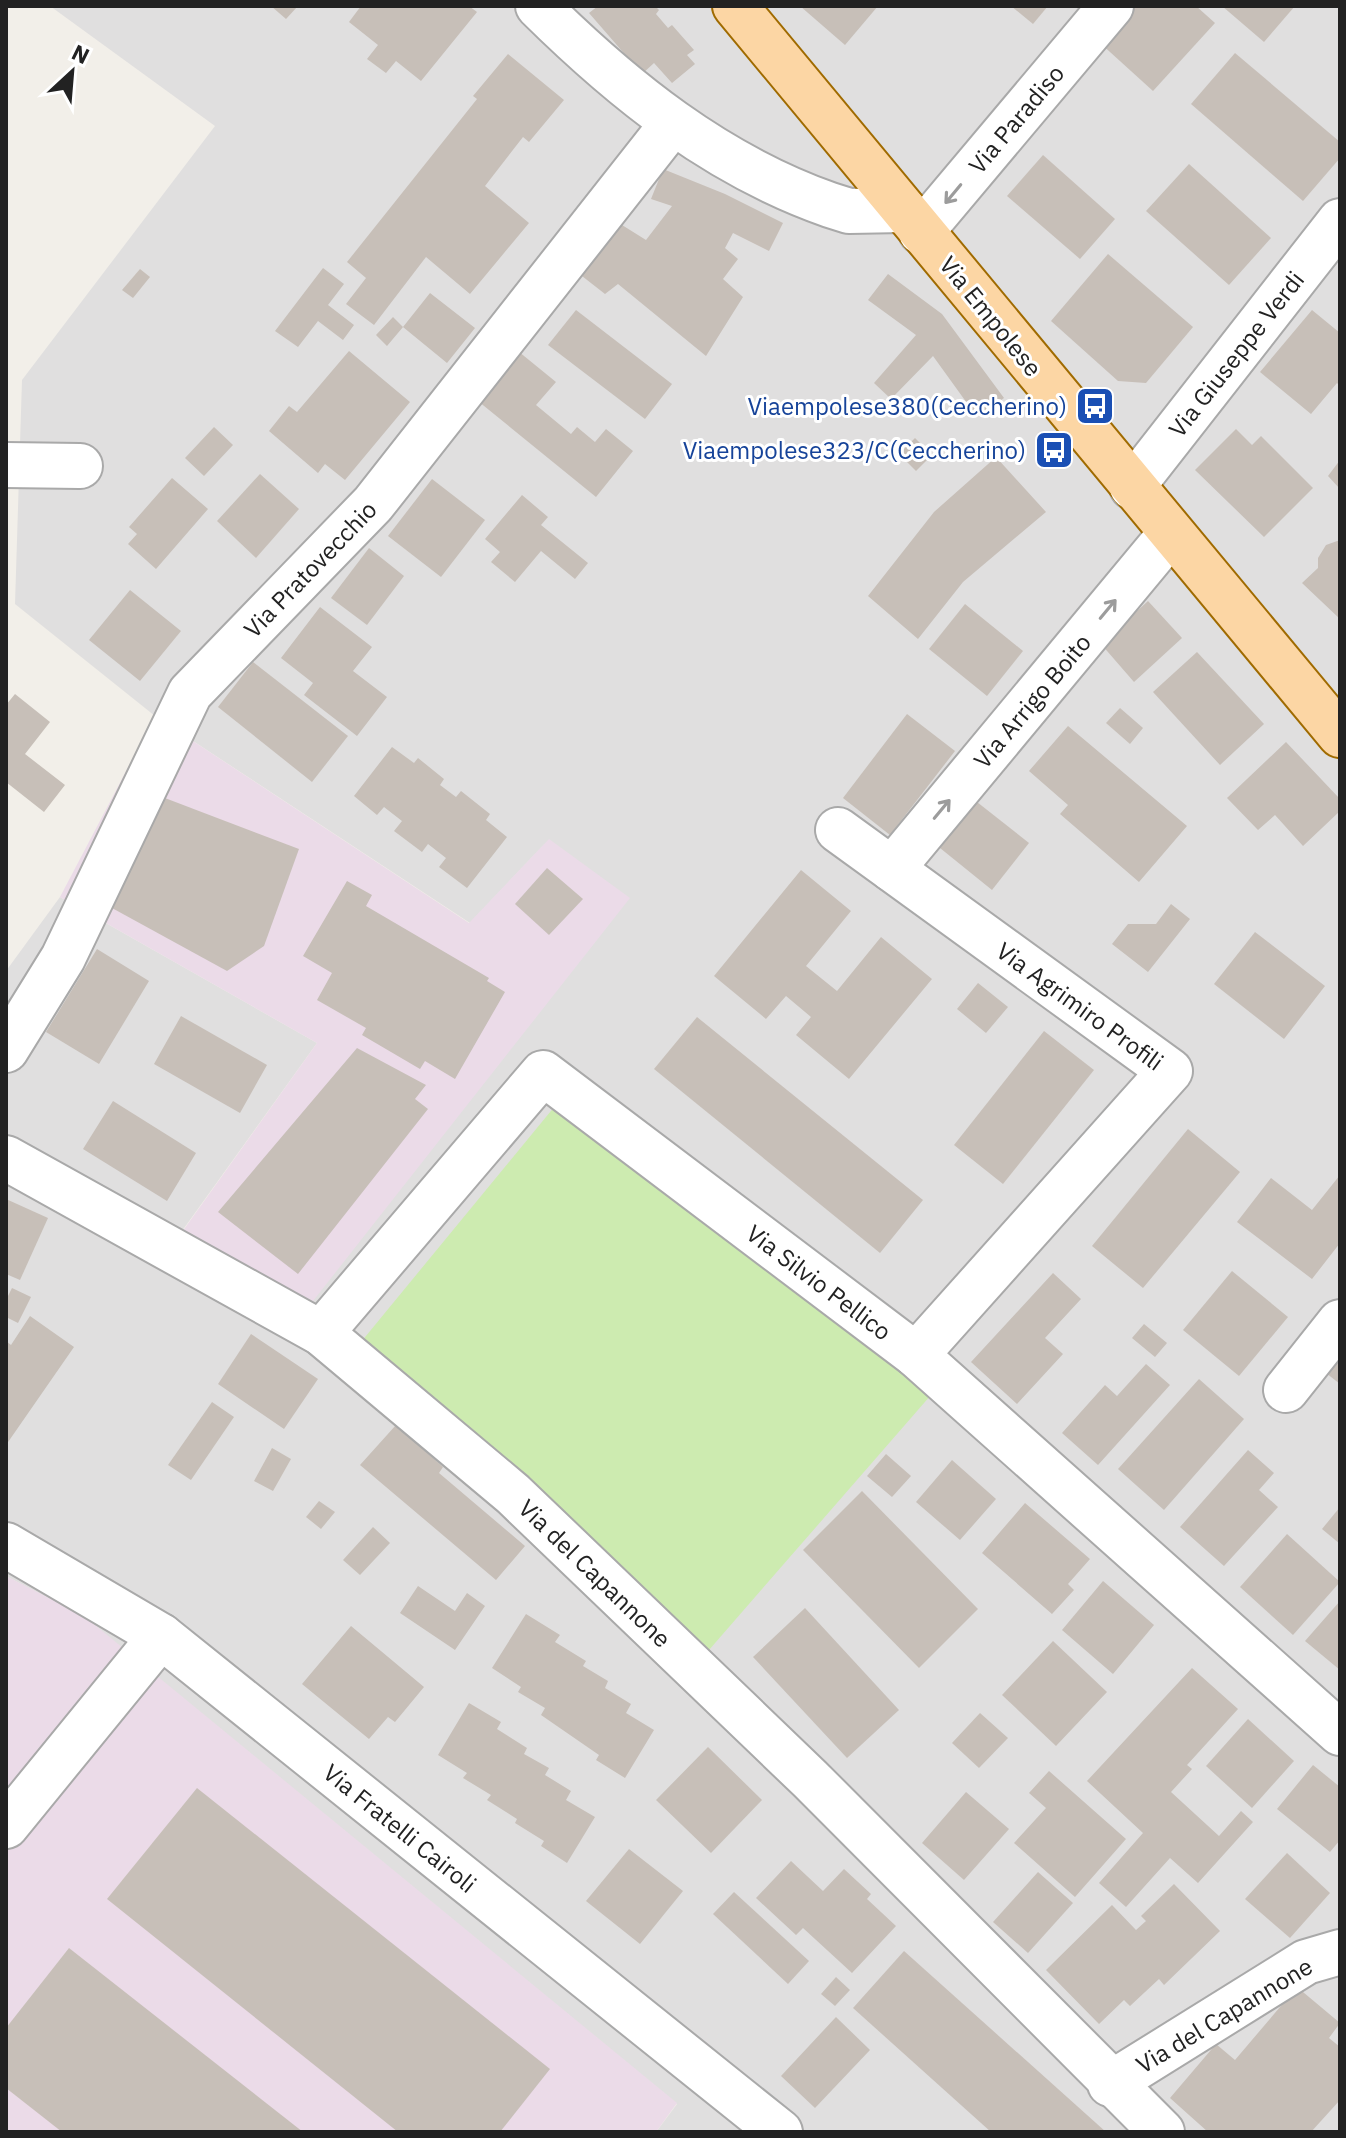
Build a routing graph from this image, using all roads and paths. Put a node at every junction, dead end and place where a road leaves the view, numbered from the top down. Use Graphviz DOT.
graph roads {
  1 [pos="735,6"];
  2 [pos="1111,6"];
  3 [pos="542,7"];
  4 [pos="672,124"];
  5 [pos="913,221"];
  6 [pos="1340,221"];
  7 [pos="6,465"];
  8 [pos="80,466"];
  9 [pos="1132,487"];
  10 [pos="1171,533"];
  11 [pos="1340,735"];
  12 [pos="838,830"];
  13 [pos="892,869"];
  14 [pos="6,1050"];
  15 [pos="6,1158"];
  16 [pos="1340,1322"];
  17 [pos="321,1333"];
  18 [pos="916,1355"];
  19 [pos="1286,1390"];
  20 [pos="6,1545"];
  21 [pos="161,1636"];
  22 [pos="1340,1733"];
  23 [pos="6,1826"];
  24 [pos="1340,1952"];
  25 [pos="1110,2084"];
  26 [pos="780,2132"];
  27 [pos="1162,2132"];
  1 -- 5 [label="main road, Via Empolese"];
  2 -- 5 [label="street, Via Paradiso, one-way"];
  3 -- 4 [label="street"];
  4 -- 5 [label="street"];
  4 -- 14 [label="street, Via Pratovecchio"];
  5 -- 9 [label="main road, Via Empolese"];
  6 -- 9 [label="street, Via Giuseppe Verdi"];
  7 -- 8 [label="street"];
  9 -- 10 [label="main road, Via Empolese"];
  10 -- 11 [label="main road, Via Empolese"];
  13 -- 10 [label="street, Via Arrigo Boito, one-way"];
  12 -- 13 [label="street, Via Agrimiro Profili"];
  13 -- 18 [label="street, Via Agrimiro Profili"];
  15 -- 17 [label="street, Via del Capannone"];
  16 -- 19 [label="street"];
  17 -- 18 [label="street, Via Silvio Pellico"];
  17 -- 25 [label="street, Via del Capannone"];
  18 -- 22 [label="street, Via Silvio Pellico"];
  20 -- 21 [label="street, Via Fratelli Cairoli"];
  21 -- 23 [label="street"];
  21 -- 26 [label="street, Via Fratelli Cairoli"];
  24 -- 25 [label="street, Via del Capannone"];
  25 -- 27 [label="street, Via del Capannone"];
}
